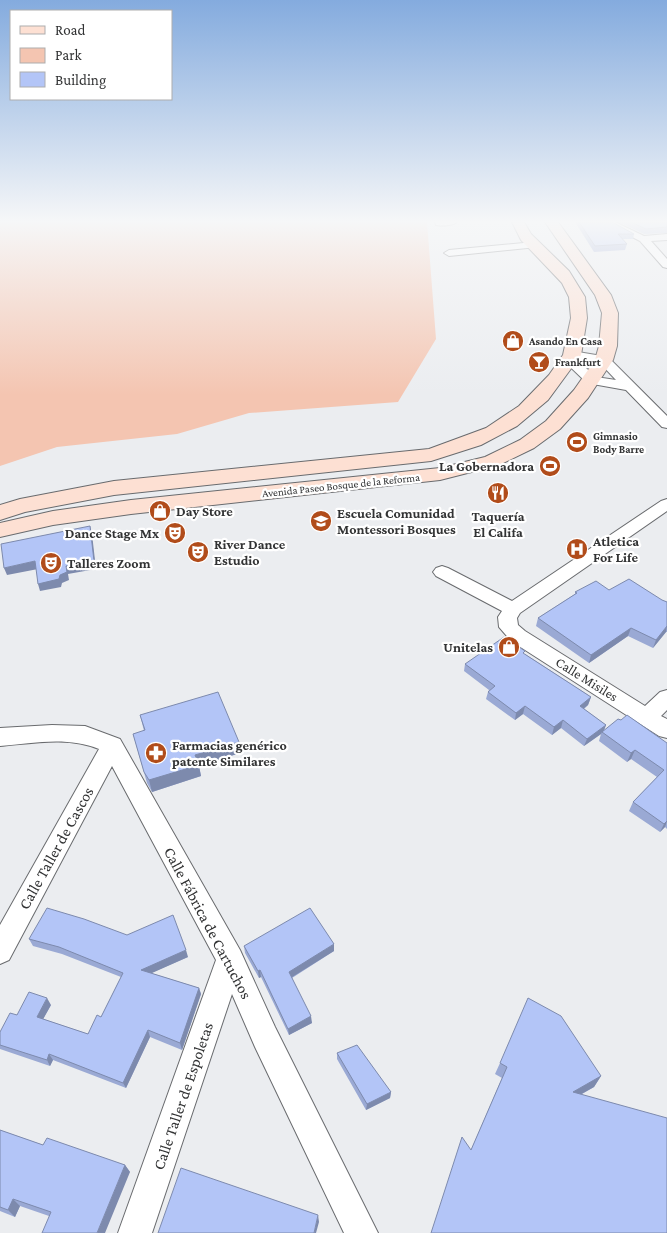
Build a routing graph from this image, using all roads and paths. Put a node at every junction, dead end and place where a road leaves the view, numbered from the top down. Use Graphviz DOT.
graph roads {
  1 [pos="566,280"];
  2 [pos="594,280"];
  3 [pos="570,358"];
  4 [pos="604,360"];
  5 [pos="557,376"];
  6 [pos="591,381"];
  7 [pos="628,386"];
  8 [pos="667,424"];
  9 [pos="178,481"];
  10 [pos="130,496"];
  11 [pos="174,504"];
  12 [pos="667,504"];
  13 [pos="0,513"];
  14 [pos="0,530"];
  15 [pos="442,572"];
  16 [pos="511,618"];
  17 [pos="667,698"];
  18 [pos="646,716"];
  19 [pos="667,730"];
  20 [pos="0,737"];
  21 [pos="112,745"];
  22 [pos="0,951"];
  23 [pos="230,959"];
  24 [pos="135,1233"];
  25 [pos="361,1233"];
  1 -- 3 [label="main road, Avenida Paseo Bosque de la Reforma"];
  2 -- 4 [label="main road, Avenida Paseo Bosque de la Reforma"];
  3 -- 4 [label="street"];
  3 -- 5 [label="main road, Avenida Paseo Bosque de la Reforma"];
  3 -- 6 [label="street"];
  4 -- 6 [label="main road, Avenida Paseo Bosque de la Reforma"];
  4 -- 7 [label="street"];
  5 -- 6 [label="main road"];
  5 -- 9 [label="main road, Avenida Paseo Bosque de la Reforma"];
  6 -- 7 [label="street"];
  6 -- 11 [label="main road, Avenida Paseo Bosque de la Reforma"];
  7 -- 8 [label="street"];
  9 -- 10 [label="main road, Avenida Paseo Bosque de la Reforma"];
  9 -- 11 [label="main road"];
  10 -- 11 [label="main road, Avenida Paseo Bosque de la Reforma"];
  10 -- 13 [label="main road, Avenida Paseo Bosque de la Reforma"];
  10 -- 14 [label="main road, Avenida Paseo Bosque de la Reforma"];
  12 -- 16 [label="street"];
  15 -- 16 [label="street, Calle Misiles"];
  16 -- 18 [label="street, Calle Misiles"];
  17 -- 18 [label="street"];
  18 -- 19 [label="street, Calle Misiles"];
  20 -- 21 [label="street"];
  21 -- 22 [label="street, Calle Taller de Cascos"];
  21 -- 23 [label="street, Calle Fábrica de Cartuchos"];
  23 -- 24 [label="street, Calle Taller de Espoletas"];
  23 -- 25 [label="street, Calle Fábrica de Cartuchos"];
}
